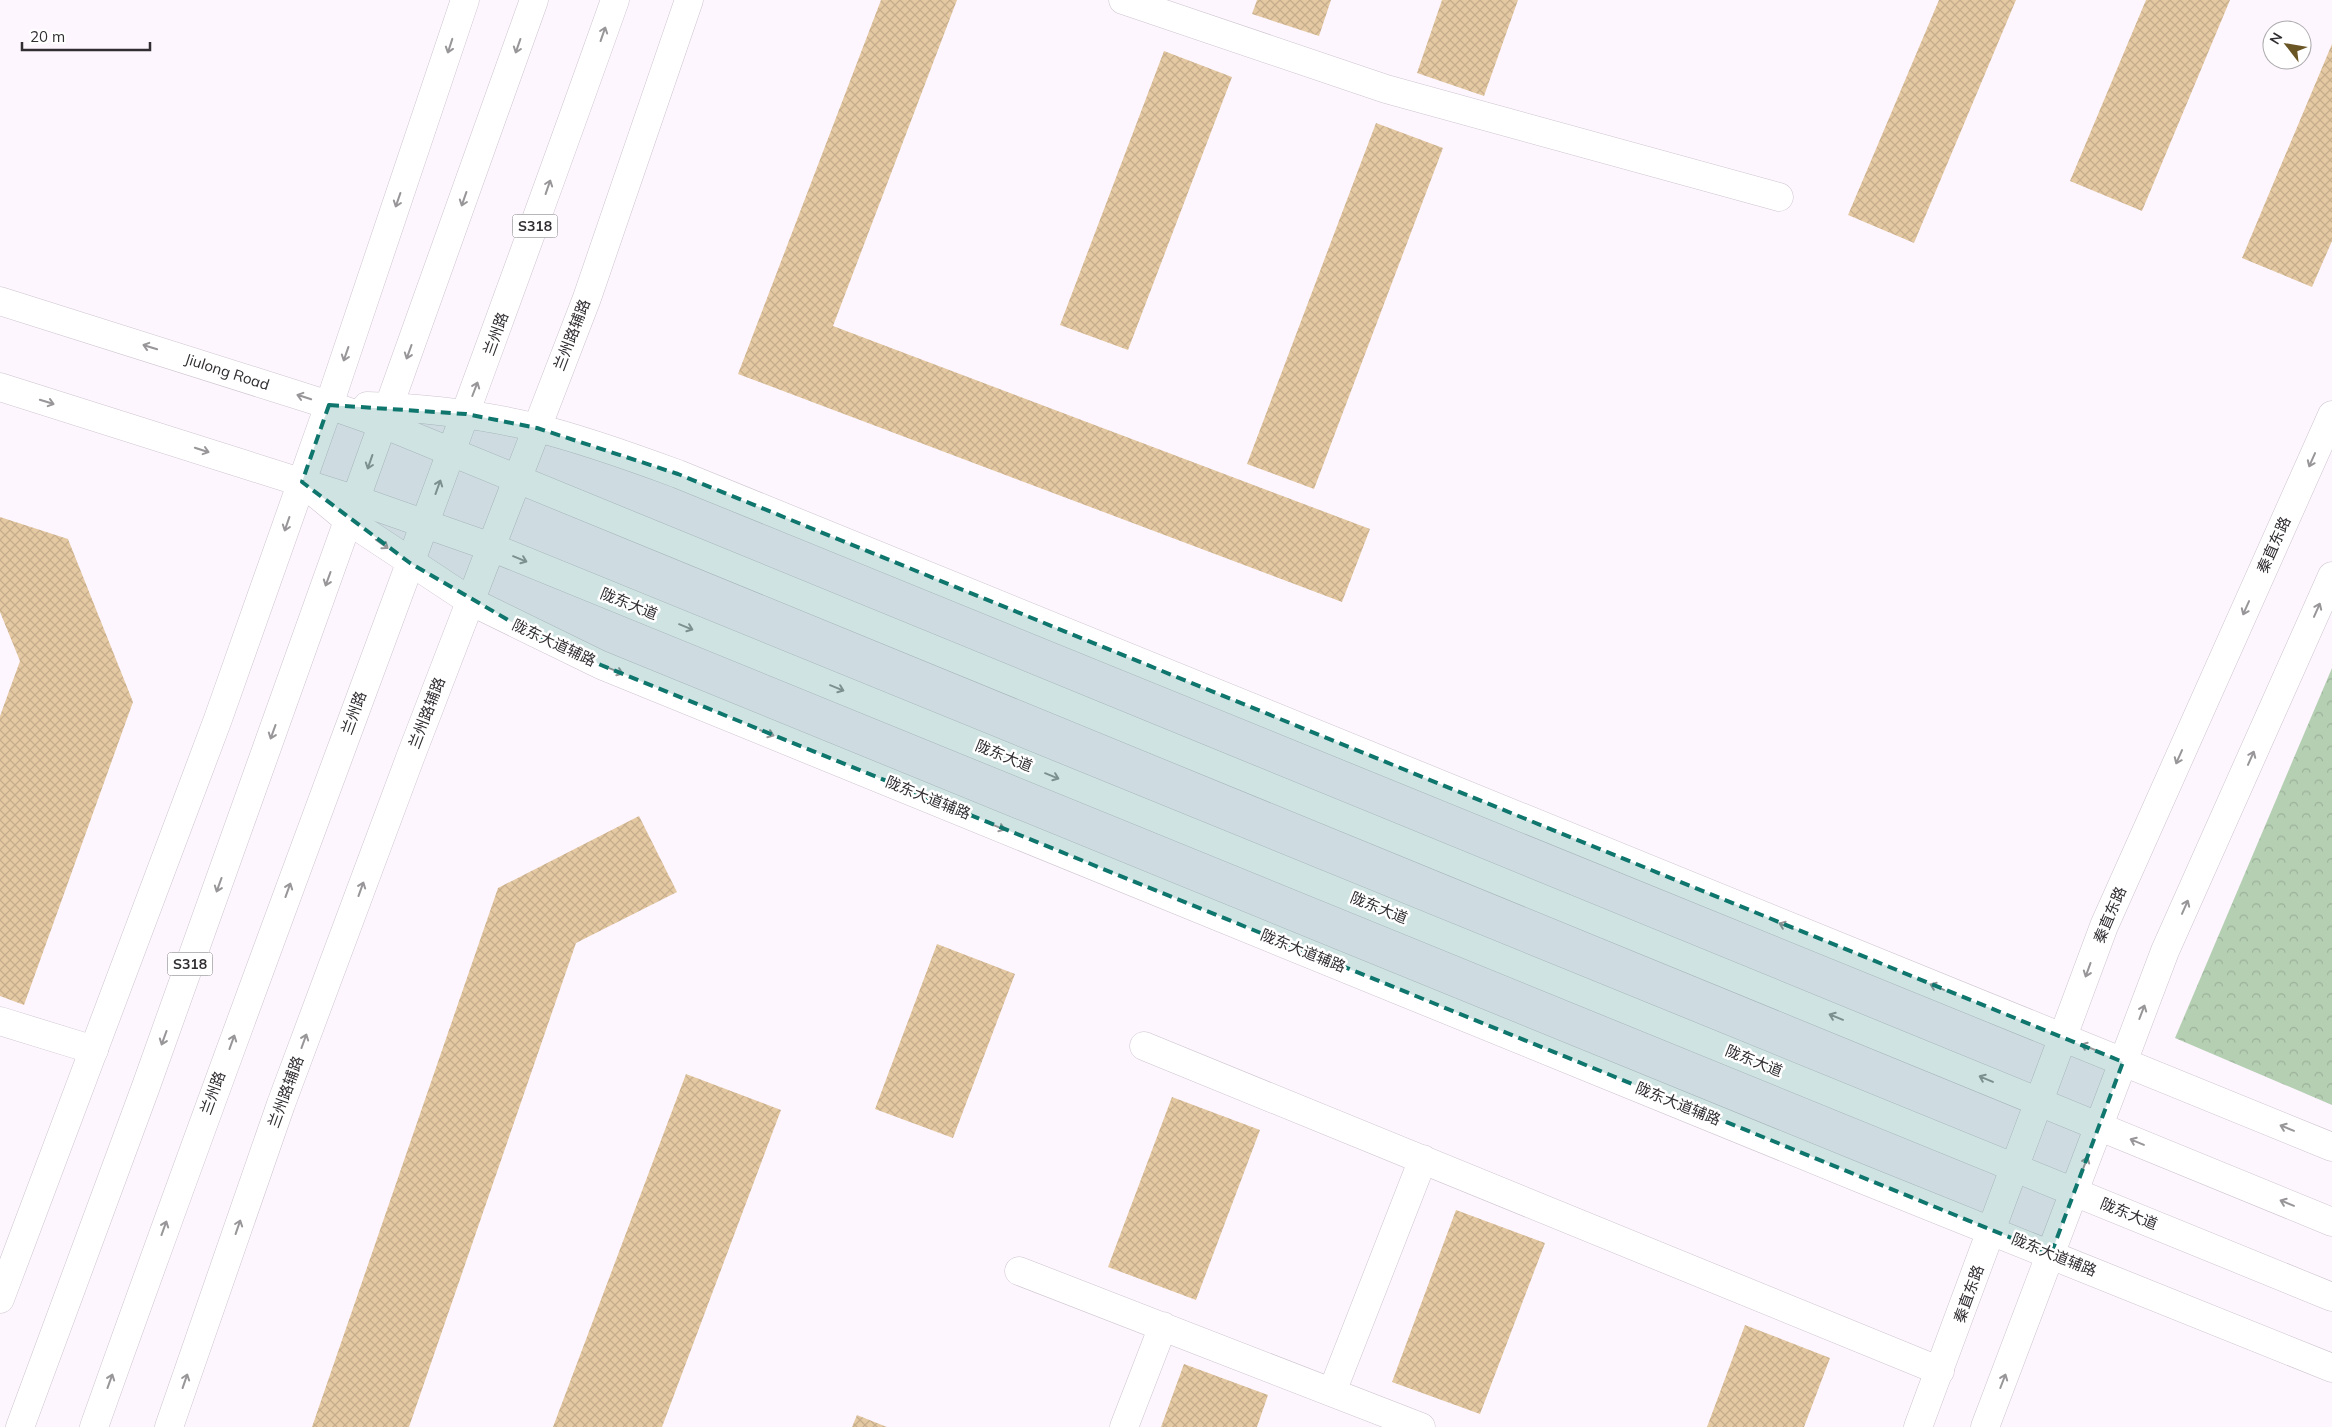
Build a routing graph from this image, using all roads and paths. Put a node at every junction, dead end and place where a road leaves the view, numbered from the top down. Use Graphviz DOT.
graph roads {
  1 [pos="465,0"];
  2 [pos="534,0"];
  3 [pos="615,0"];
  4 [pos="689,0"];
  5 [pos="1123,0"];
  6 [pos="1779,197"];
  7 [pos="0,301"];
  8 [pos="0,387"];
  9 [pos="329,405"];
  10 [pos="466,414"];
  11 [pos="387,416"];
  12 [pos="2332,416"];
  13 [pos="537,428"];
  14 [pos="452,451"];
  15 [pos="518,479"];
  16 [pos="302,482"];
  17 [pos="353,511"];
  18 [pos="425,523"];
  19 [pos="491,548"];
  20 [pos="410,563"];
  21 [pos="2332,576"];
  22 [pos="470,601"];
  23 [pos="0,1021"];
  24 [pos="2063,1037"];
  25 [pos="1144,1046"];
  26 [pos="94,1050"];
  27 [pos="2123,1062"];
  28 [pos="2039,1102"];
  29 [pos="2099,1126"];
  30 [pos="2332,1147"];
  31 [pos="1422,1159"];
  32 [pos="2015,1168"];
  33 [pos="2074,1192"];
  34 [pos="2332,1222"];
  35 [pos="1992,1231"];
  36 [pos="2051,1254"];
  37 [pos="1019,1271"];
  38 [pos="2332,1297"];
  39 [pos="0,1298"];
  40 [pos="1163,1326"];
  41 [pos="2332,1368"];
  42 [pos="1940,1370"];
  43 [pos="1332,1392"];
  44 [pos="1392,1422"];
  45 [pos="20,1427"];
  46 [pos="94,1427"];
  47 [pos="169,1427"];
  48 [pos="1124,1427"];
  49 [pos="1421,1427"];
  50 [pos="1918,1427"];
  51 [pos="1985,1427"];
  1 -- 9 [label="street, one-way"];
  2 -- 11 [label="street, S318, one-way"];
  10 -- 3 [label="street, 兰州路 / S318, one-way"];
  4 -- 13 [label="street, 兰州路辅路"];
  5 -- 6 [label="street"];
  9 -- 7 [label="street, Jiulong Road, one-way"];
  8 -- 16 [label="street, one-way"];
  9 -- 11 [label="street"];
  9 -- 16 [label="street"];
  10 -- 11 [label="street"];
  10 -- 13 [label="street"];
  10 -- 14 [label="street, 兰州路 / S318"];
  11 -- 14 [label="street"];
  11 -- 17 [label="street, S318, one-way"];
  12 -- 24 [label="street, 秦直东路, one-way"];
  13 -- 15 [label="street, 兰州路辅路"];
  24 -- 13 [label="street, one-way"];
  14 -- 15 [label="street"];
  18 -- 14 [label="street, 兰州路 / S318, one-way"];
  15 -- 19 [label="street, 兰州路辅路"];
  28 -- 15 [label="street, one-way"];
  16 -- 17 [label="street"];
  16 -- 26 [label="street, one-way"];
  17 -- 18 [label="street"];
  17 -- 20 [label="street, 陇东大道辅路, one-way"];
  17 -- 45 [label="street, S318, one-way"];
  18 -- 19 [label="street, 陇东大道"];
  18 -- 20 [label="street, 兰州路 / S318"];
  19 -- 22 [label="street, 兰州路辅路"];
  19 -- 32 [label="street, 陇东大道, one-way"];
  20 -- 22 [label="street, 陇东大道辅路"];
  46 -- 20 [label="street, 兰州路 / S318, one-way"];
  27 -- 21 [label="street, one-way"];
  22 -- 35 [label="street, 陇东大道辅路, one-way"];
  47 -- 22 [label="street, 兰州路辅路, one-way"];
  23 -- 26 [label="street"];
  27 -- 24 [label="street, one-way"];
  24 -- 28 [label="street, 秦直东路"];
  25 -- 31 [label="street"];
  26 -- 39 [label="street"];
  27 -- 29 [label="street"];
  30 -- 27 [label="street, one-way"];
  28 -- 29 [label="street"];
  28 -- 32 [label="street, 秦直东路"];
  33 -- 29 [label="street, one-way"];
  34 -- 29 [label="street, one-way"];
  31 -- 42 [label="street"];
  31 -- 43 [label="street"];
  32 -- 33 [label="street, 陇东大道"];
  32 -- 35 [label="street, 秦直东路"];
  33 -- 36 [label="street"];
  33 -- 38 [label="street, 陇东大道"];
  35 -- 36 [label="street, 陇东大道辅路"];
  35 -- 42 [label="street, 秦直东路"];
  36 -- 41 [label="street, 陇东大道辅路"];
  51 -- 36 [label="street, one-way"];
  37 -- 40 [label="street"];
  40 -- 43 [label="street"];
  40 -- 48 [label="street"];
  42 -- 50 [label="street, 秦直东路"];
  43 -- 44 [label="street"];
  44 -- 49 [label="street"];
}
